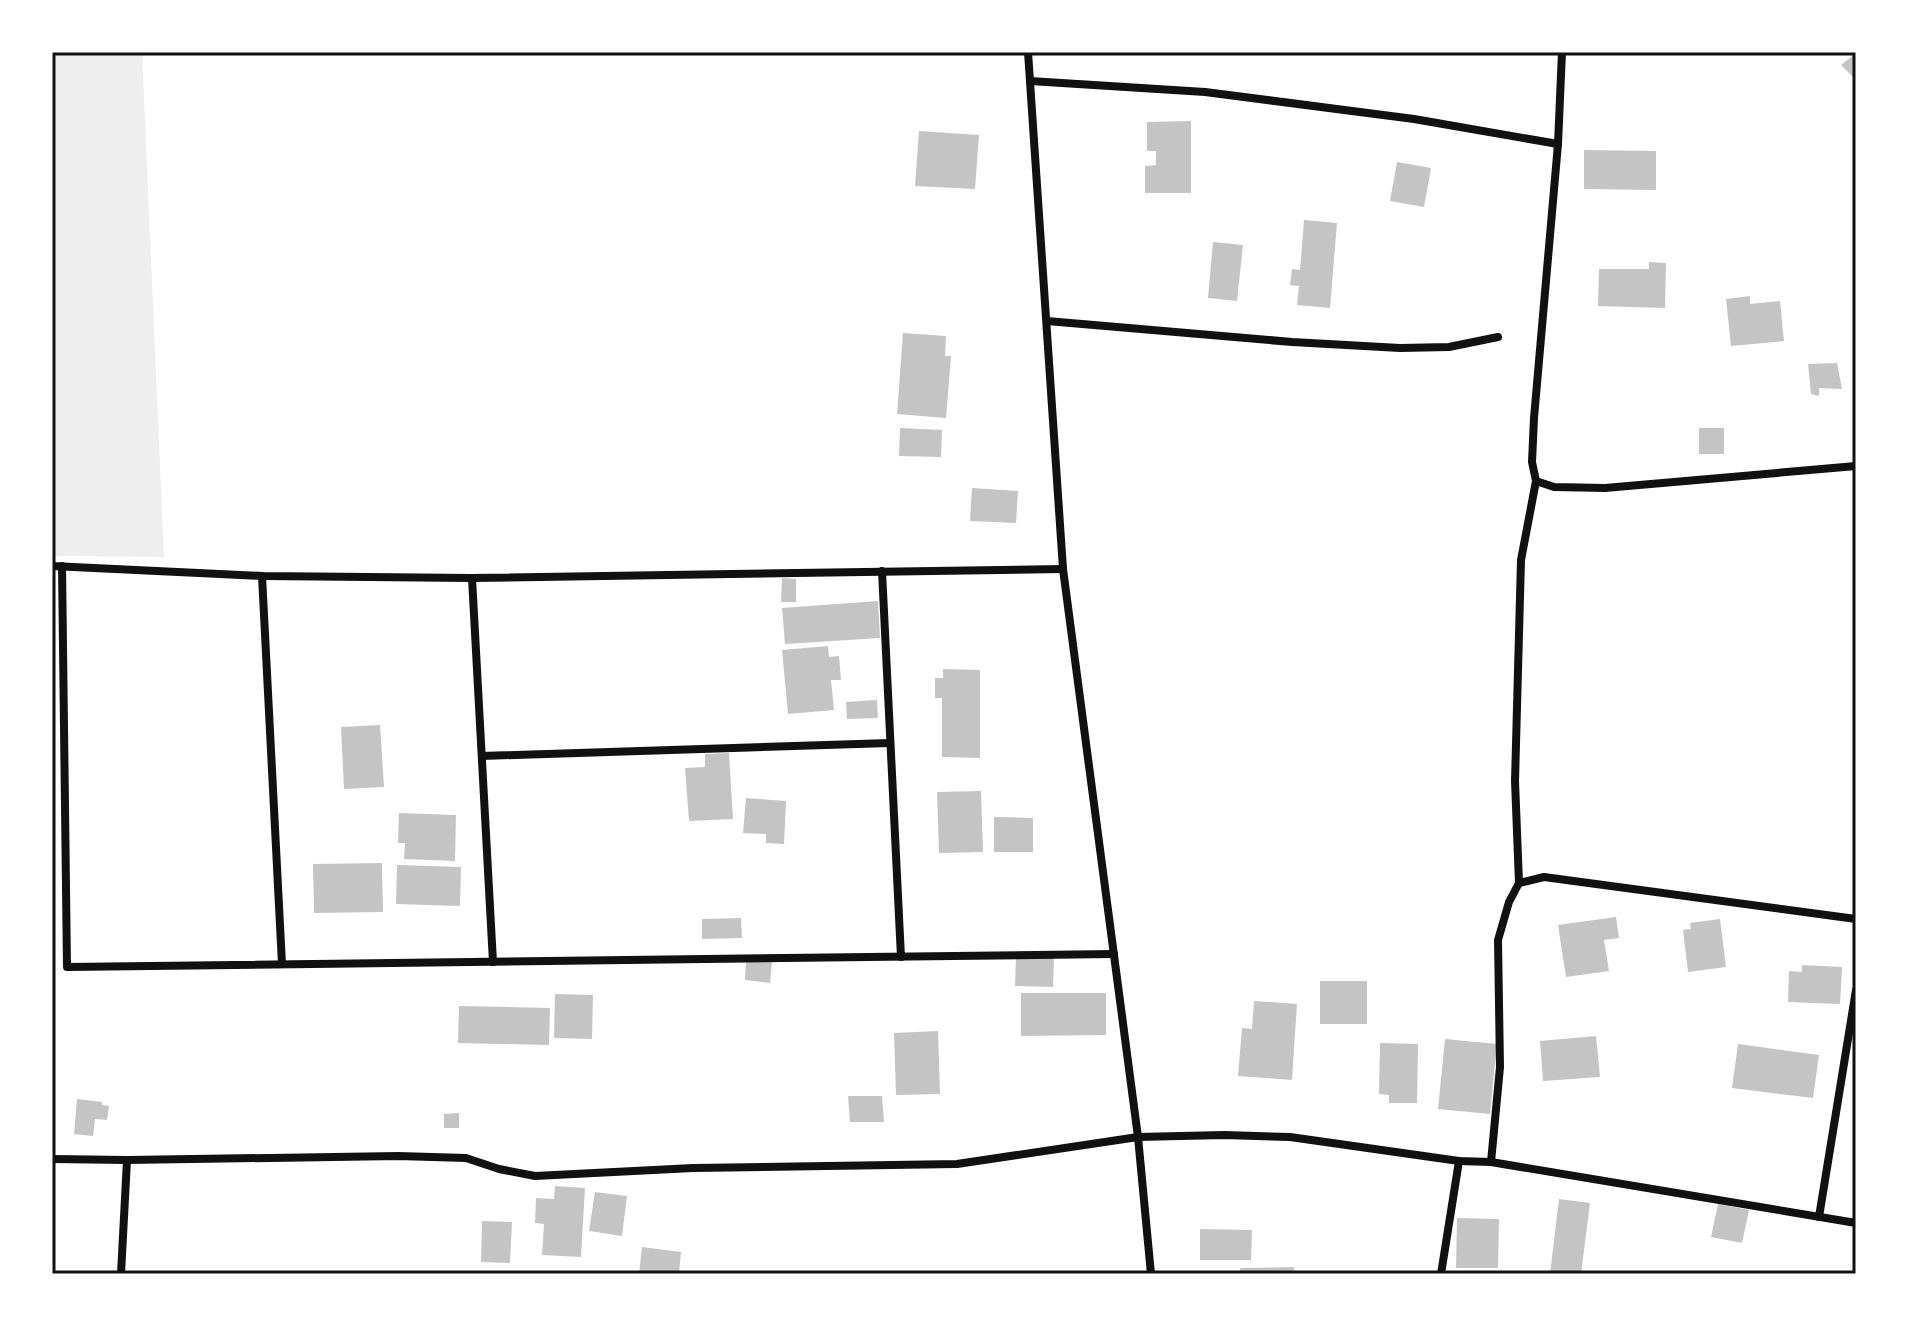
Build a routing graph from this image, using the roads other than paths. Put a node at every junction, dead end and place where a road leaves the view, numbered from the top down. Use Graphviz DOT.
graph roads {
  1 [pos="1028,52"];
  2 [pos="1562,52"];
  3 [pos="1030,81"];
  4 [pos="1558,144"];
  5 [pos="1047,321"];
  6 [pos="1498,337"];
  7 [pos="1856,466"];
  8 [pos="1536,481"];
  9 [pos="52,566"];
  10 [pos="62,566"];
  11 [pos="1063,569"];
  12 [pos="882,571"];
  13 [pos="262,576"];
  14 [pos="472,578"];
  15 [pos="890,743"];
  16 [pos="482,756"];
  17 [pos="1519,883"];
  18 [pos="1856,919"];
  19 [pos="1114,954"];
  20 [pos="901,957"];
  21 [pos="493,962"];
  22 [pos="282,964"];
  23 [pos="1856,990"];
  24 [pos="1138,1137"];
  25 [pos="52,1159"];
  26 [pos="127,1160"];
  27 [pos="1459,1161"];
  28 [pos="1491,1162"];
  29 [pos="1819,1217"];
  30 [pos="1856,1223"];
  31 [pos="121,1274"];
  32 [pos="1151,1274"];
  33 [pos="1441,1274"];
  1 -- 3 [label="street"];
  2 -- 4 [label="street"];
  3 -- 4 [label="street"];
  3 -- 5 [label="street"];
  4 -- 8 [label="street"];
  5 -- 6 [label="street"];
  5 -- 11 [label="street"];
  7 -- 8 [label="street"];
  8 -- 17 [label="street"];
  9 -- 10 [label="street"];
  10 -- 13 [label="street"];
  10 -- 22 [label="street"];
  11 -- 12 [label="street"];
  11 -- 19 [label="street"];
  12 -- 14 [label="street"];
  12 -- 15 [label="street"];
  13 -- 14 [label="street"];
  13 -- 22 [label="street"];
  14 -- 16 [label="street"];
  15 -- 16 [label="street"];
  15 -- 20 [label="street"];
  16 -- 21 [label="street"];
  17 -- 18 [label="street"];
  17 -- 28 [label="street"];
  19 -- 20 [label="street"];
  19 -- 24 [label="street"];
  20 -- 21 [label="street"];
  21 -- 22 [label="street"];
  23 -- 29 [label="street"];
  24 -- 26 [label="street"];
  24 -- 27 [label="street"];
  24 -- 32 [label="street"];
  25 -- 26 [label="street"];
  26 -- 31 [label="street"];
  27 -- 28 [label="street"];
  27 -- 33 [label="street"];
  28 -- 29 [label="street"];
  29 -- 30 [label="street"];
}
